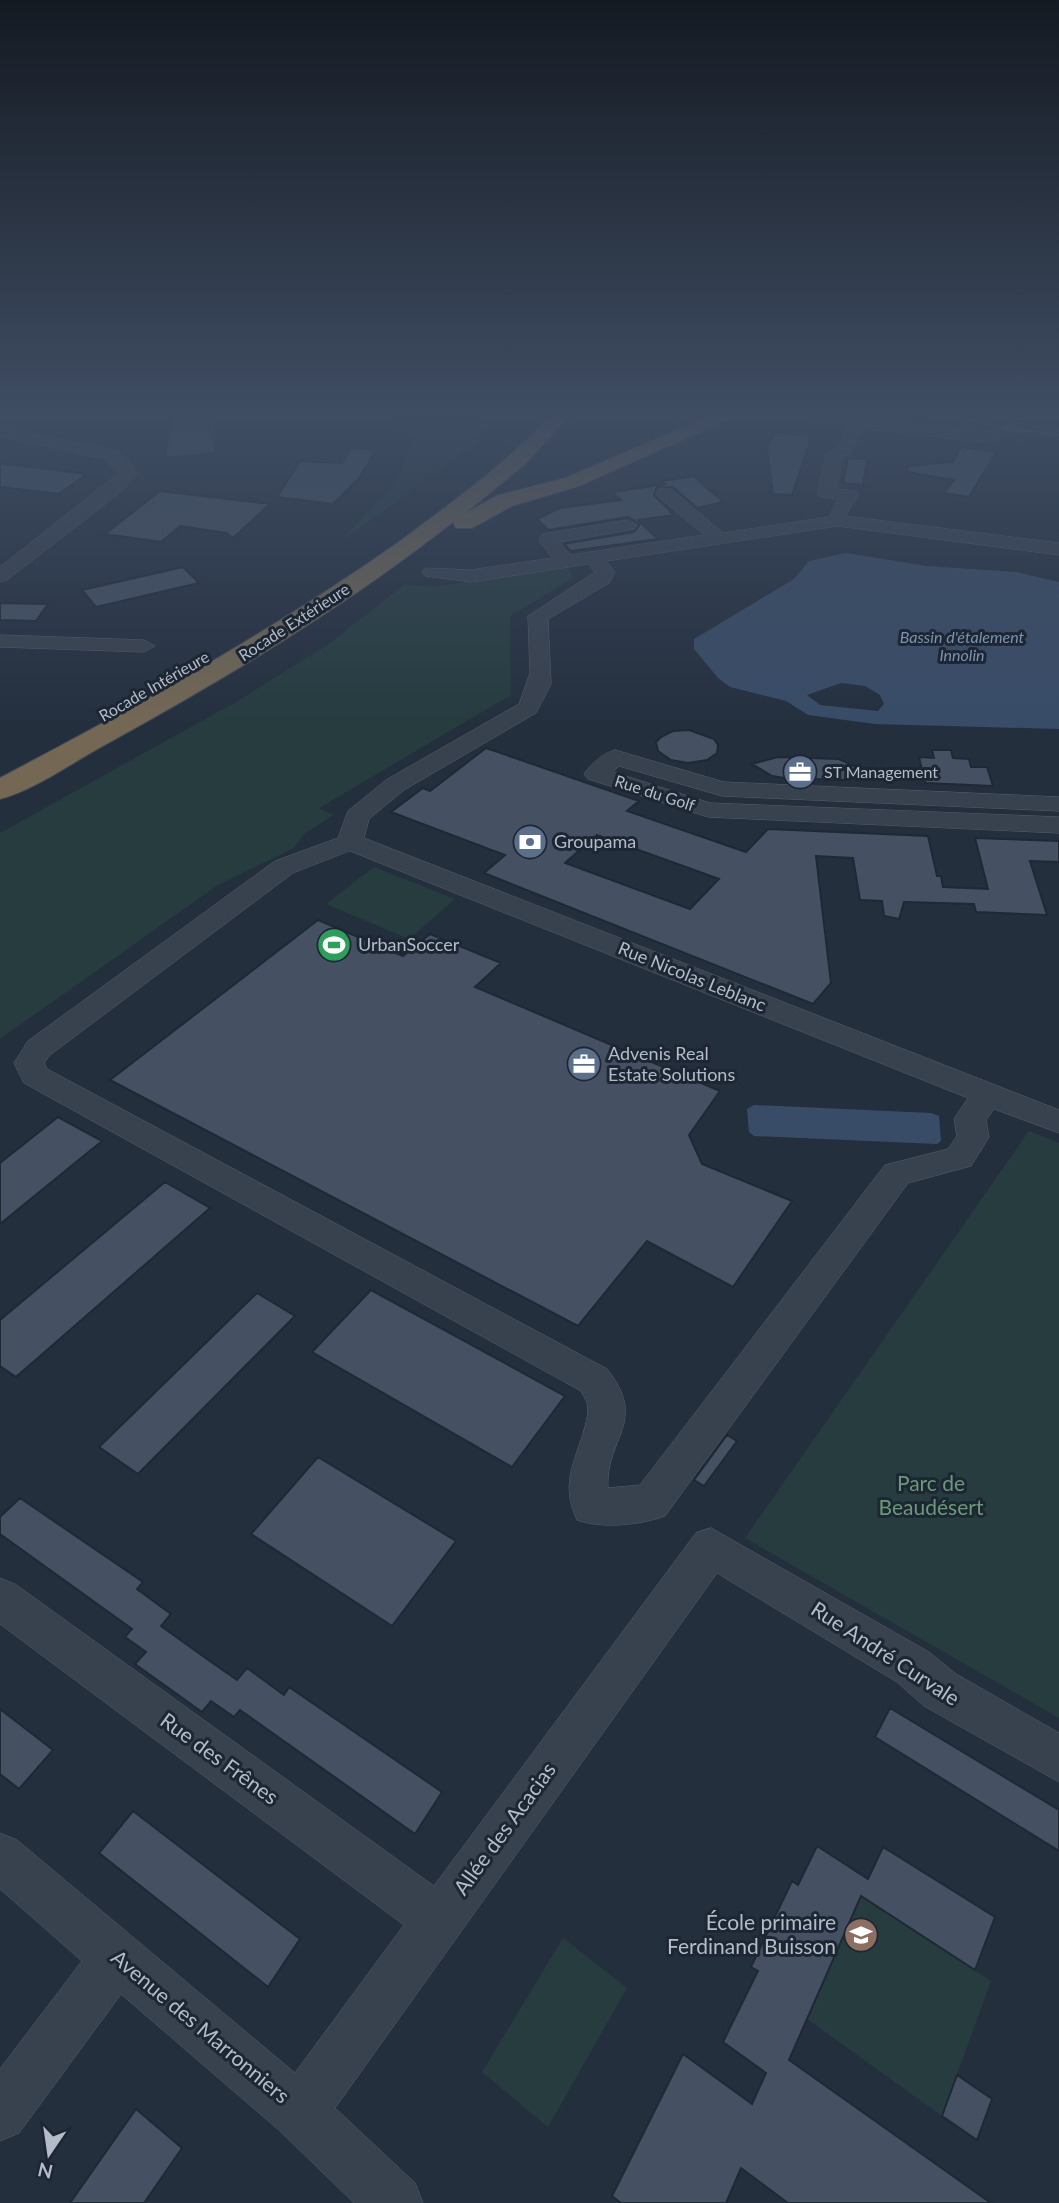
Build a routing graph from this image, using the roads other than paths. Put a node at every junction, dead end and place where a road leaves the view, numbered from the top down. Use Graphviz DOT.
graph roads {
  1 [pos="75,519"];
  2 [pos="417,519"];
  3 [pos="441,519"];
  4 [pos="469,519"];
  5 [pos="695,519"];
  6 [pos="628,525"];
  7 [pos="718,538"];
  8 [pos="1059,549"];
  9 [pos="394,556"];
  10 [pos="593,558"];
  11 [pos="566,562"];
  12 [pos="432,572"];
  13 [pos="0,576"];
  14 [pos="0,641"];
  15 [pos="144,646"];
  16 [pos="615,757"];
  17 [pos="0,770"];
  18 [pos="0,790"];
  19 [pos="1059,804"];
  20 [pos="889,807"];
  21 [pos="1059,825"];
  22 [pos="353,829"];
  23 [pos="988,1094"];
  24 [pos="1059,1122"];
  25 [pos="712,1547"];
  26 [pos="0,1598"];
  27 [pos="1059,1759"];
  28 [pos="0,1857"];
  29 [pos="439,1920"];
  30 [pos="117,1957"];
  31 [pos="299,2112"];
  32 [pos="0,2114"];
  33 [pos="395,2203"];
  1 -- 13 [label="street"];
  2 -- 17 [label="highway, Rocade Intérieure"];
  3 -- 9 [label="highway, Rocade Extérieure"];
  4 -- 9 [label="highway"];
  5 -- 7 [label="street"];
  6 -- 11 [label="street"];
  7 -- 8 [label="street"];
  7 -- 10 [label="street"];
  9 -- 18 [label="highway, Rocade Extérieure"];
  10 -- 11 [label="street"];
  10 -- 22 [label="street"];
  11 -- 12 [label="street"];
  14 -- 15 [label="street"];
  16 -- 20 [label="street, Rue du Golf"];
  19 -- 20 [label="street"];
  20 -- 21 [label="street, Rue du Golf"];
  22 -- 23 [label="street, Rue Nicolas Leblanc"];
  22 -- 23 [label="street"];
  23 -- 24 [label="street, Rue Nicolas Leblanc"];
  25 -- 27 [label="street, Rue André Curvale"];
  25 -- 29 [label="street, Allée des Acacias"];
  26 -- 29 [label="street, Rue des Frênes"];
  28 -- 30 [label="street, Avenue des Marronniers"];
  29 -- 31 [label="street, Allée des Acacias"];
  30 -- 31 [label="street, Avenue des Marronniers"];
  30 -- 32 [label="street"];
  31 -- 33 [label="street, Avenue des Marronniers"];
}
